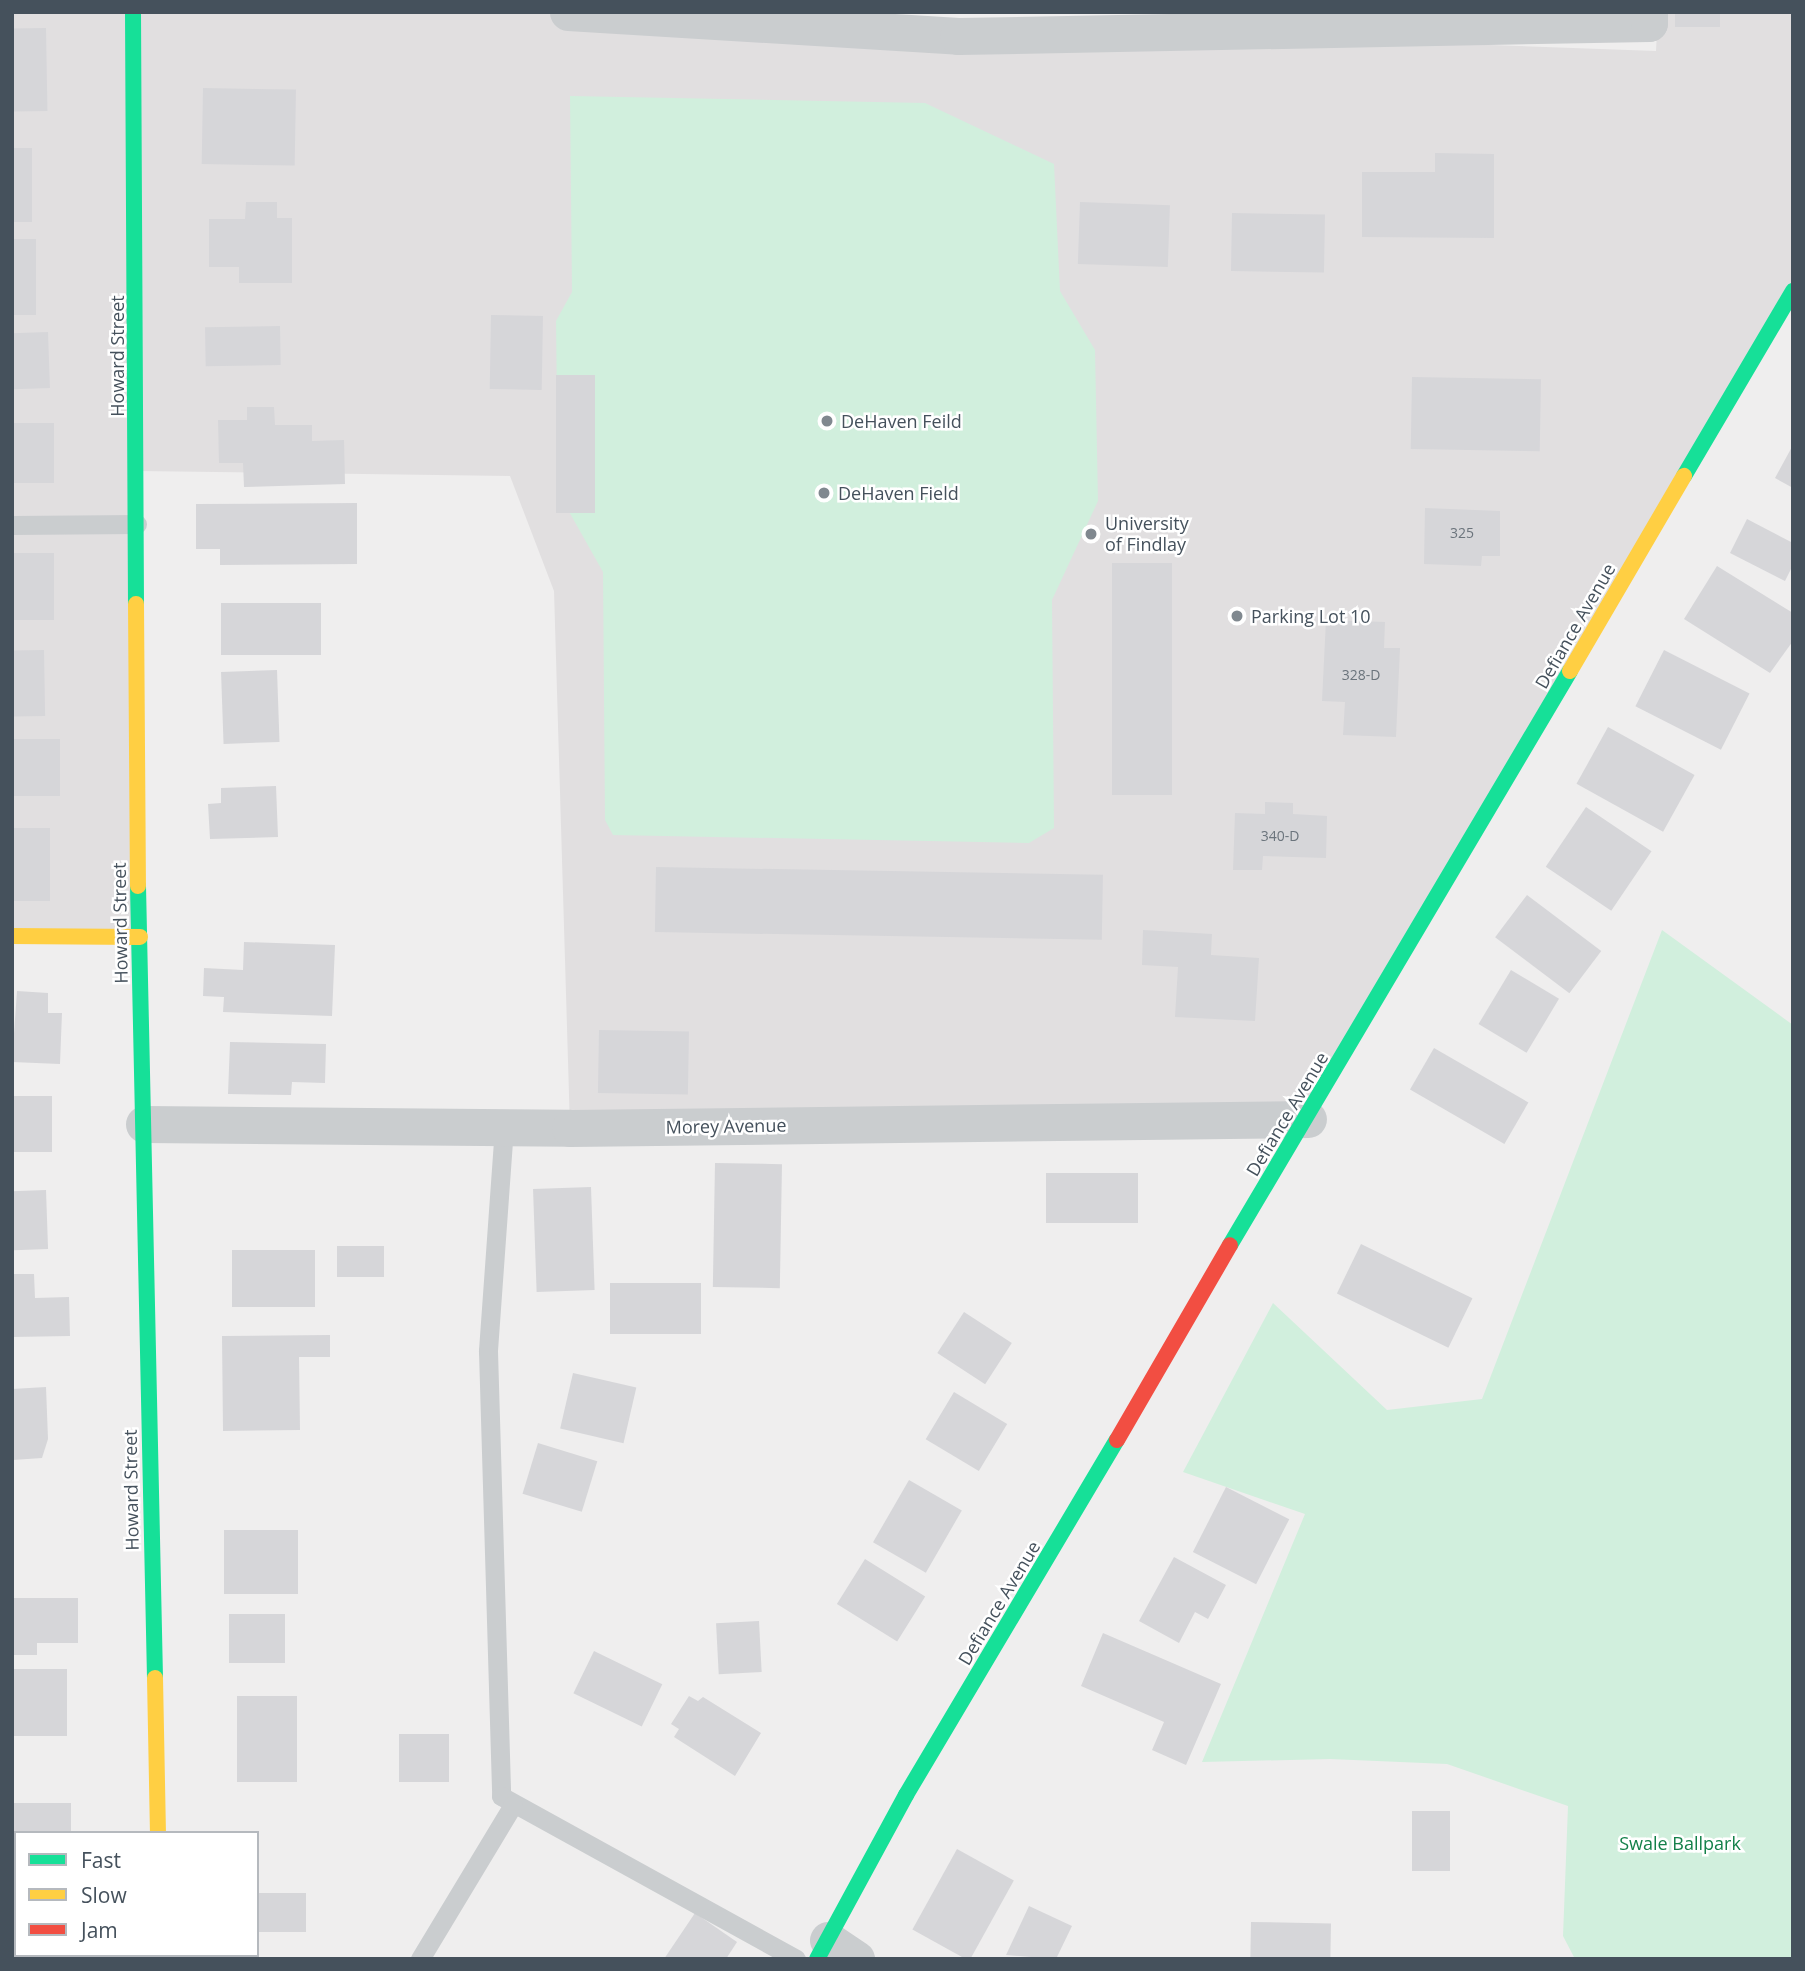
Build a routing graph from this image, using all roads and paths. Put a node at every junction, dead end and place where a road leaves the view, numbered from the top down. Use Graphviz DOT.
graph roads {
  1 [pos="133,12"];
  2 [pos="568,12"];
  3 [pos="1649,12"];
  4 [pos="1362,20"];
  5 [pos="958,24"];
  6 [pos="1793,291"];
  7 [pos="137,524"];
  8 [pos="12,525"];
  9 [pos="12,936"];
  10 [pos="140,937"];
  11 [pos="1308,1119"];
  12 [pos="144,1124"];
  13 [pos="504,1127"];
  14 [pos="513,1805"];
  15 [pos="158,1831"];
  16 [pos="834,1952"];
  17 [pos="420,1959"];
  18 [pos="796,1959"];
  1 -- 7 [label="street, Howard Street"];
  2 -- 5 [label="street"];
  3 -- 4 [label="street"];
  4 -- 5 [label="street"];
  6 -- 11 [label="street, Defiance Avenue"];
  7 -- 8 [label="lane"];
  7 -- 10 [label="street, Howard Street"];
  9 -- 10 [label="street"];
  10 -- 12 [label="street, Howard Street"];
  11 -- 13 [label="street, Morey Avenue"];
  11 -- 16 [label="street, Defiance Avenue"];
  12 -- 13 [label="street, Morey Avenue"];
  12 -- 15 [label="street, Howard Street"];
  13 -- 14 [label="lane"];
  14 -- 17 [label="lane"];
  14 -- 18 [label="lane"];
}
